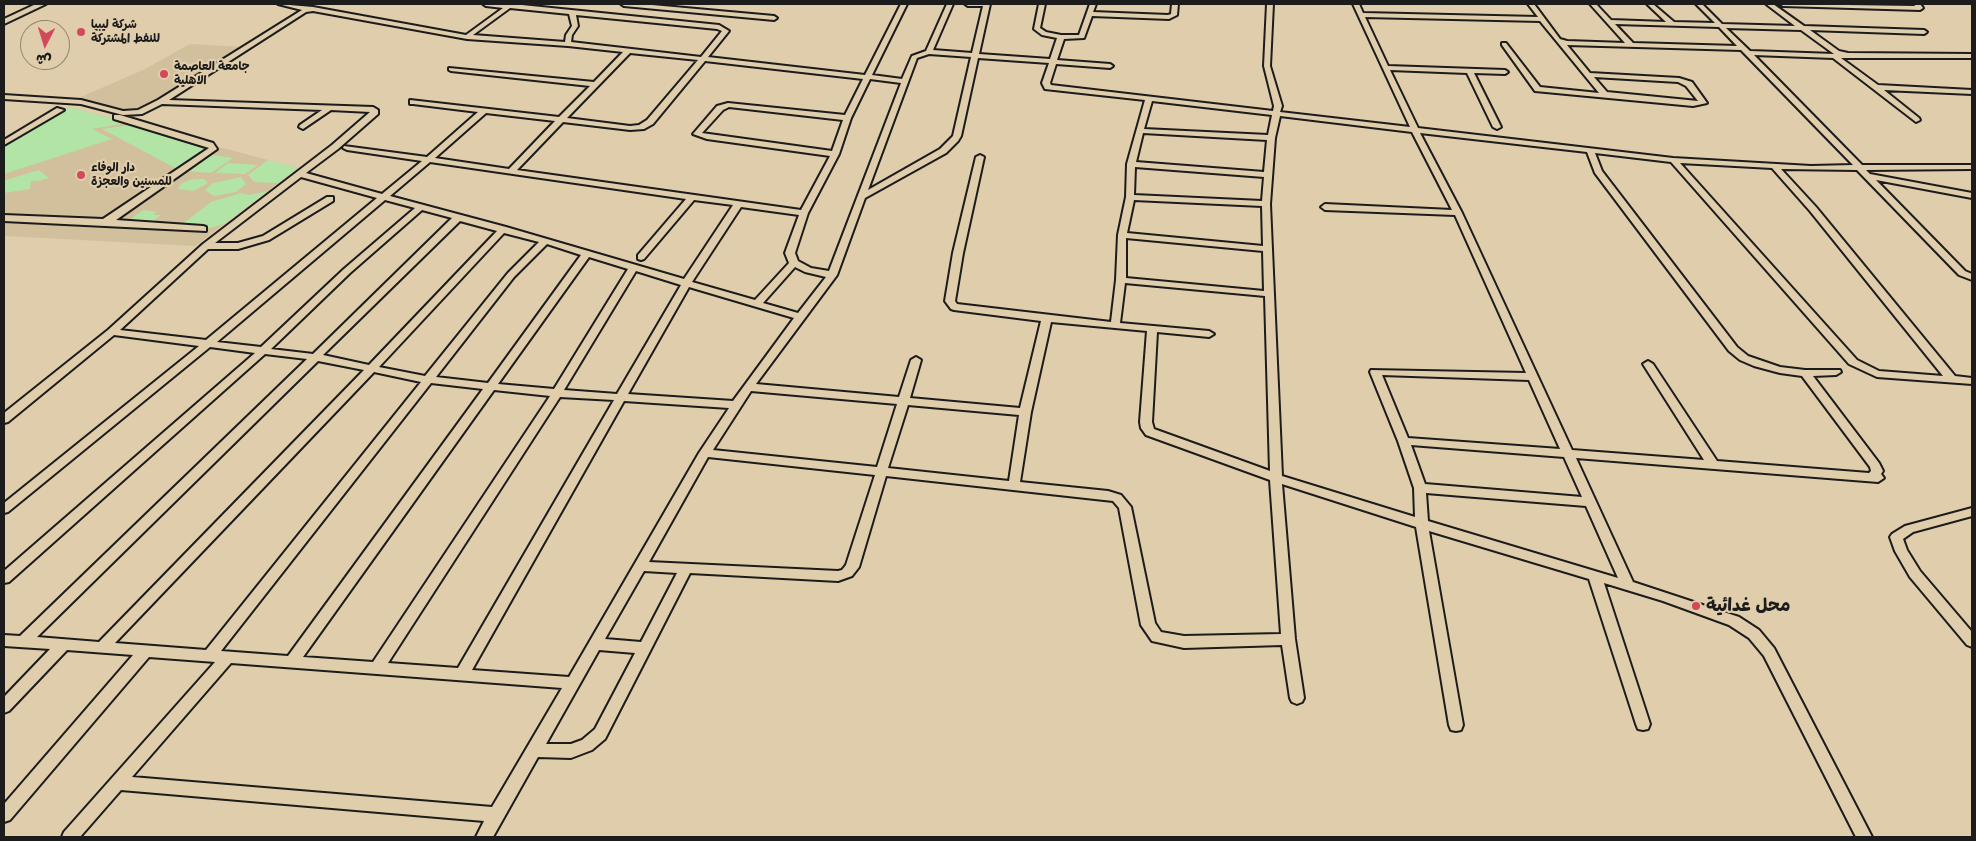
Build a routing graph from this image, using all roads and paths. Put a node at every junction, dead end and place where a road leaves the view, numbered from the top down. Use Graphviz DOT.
graph roads {
  1 [pos="42,4"];
  2 [pos="281,4"];
  3 [pos="486,4"];
  4 [pos="624,4"];
  5 [pos="707,4"];
  6 [pos="904,4"];
  7 [pos="950,4"];
  8 [pos="968,4"];
  9 [pos="987,4"];
  10 [pos="1042,4"];
  11 [pos="1093,4"];
  12 [pos="1174,4"];
  13 [pos="1270,4"];
  14 [pos="1356,4"];
  15 [pos="1531,4"];
  16 [pos="1593,4"];
  17 [pos="1650,4"];
  18 [pos="1699,4"];
  19 [pos="1769,4"];
  20 [pos="1783,4"];
  21 [pos="1917,4"];
  22 [pos="509,5"];
  23 [pos="309,10"];
  24 [pos="698,10"];
  25 [pos="572,13"];
  26 [pos="1090,14"];
  27 [pos="1362,15"];
  28 [pos="774,18"];
  29 [pos="1541,18"];
  30 [pos="4,22"];
  31 [pos="1610,22"];
  32 [pos="1671,23"];
  33 [pos="1721,25"];
  34 [pos="1797,26"];
  35 [pos="1924,32"];
  36 [pos="467,37"];
  37 [pos="1061,37"];
  38 [pos="1561,42"];
  39 [pos="568,44"];
  40 [pos="1504,44"];
  41 [pos="1632,46"];
  42 [pos="628,51"];
  43 [pos="1746,51"];
  44 [pos="930,52"];
  45 [pos="1840,55"];
  46 [pos="975,56"];
  47 [pos="1972,56"];
  48 [pos="703,59"];
  49 [pos="1055,61"];
  50 [pos="1110,66"];
  51 [pos="1388,68"];
  52 [pos="452,69"];
  53 [pos="1470,71"];
  54 [pos="1505,72"];
  55 [pos="1588,75"];
  56 [pos="868,77"];
  57 [pos="904,81"];
  58 [pos="596,84"];
  59 [pos="1876,87"];
  60 [pos="1972,92"];
  61 [pos="1609,96"];
  62 [pos="4,97"];
  63 [pos="1149,98"];
  64 [pos="75,101"];
  65 [pos="161,102"];
  66 [pos="413,102"];
  67 [pos="329,108"];
  68 [pos="60,110"];
  69 [pos="485,110"];
  70 [pos="1276,112"];
  71 [pos="847,118"];
  72 [pos="560,120"];
  73 [pos="1916,120"];
  74 [pos="303,127"];
  75 [pos="1497,127"];
  76 [pos="1415,130"];
  77 [pos="1140,131"];
  78 [pos="1272,138"];
  79 [pos="4,143"];
  80 [pos="347,148"];
  81 [pos="1590,150"];
  82 [pos="835,154"];
  83 [pos="980,157"];
  84 [pos="429,159"];
  85 [pos="1673,160"];
  86 [pos="1131,164"];
  87 [pos="1775,166"];
  88 [pos="1972,167"];
  89 [pos="1857,168"];
  90 [pos="511,171"];
  91 [pos="299,174"];
  92 [pos="1269,175"];
  93 [pos="1867,176"];
  94 [pos="693,196"];
  95 [pos="863,196"];
  96 [pos="1970,196"];
  97 [pos="384,197"];
  98 [pos="1130,197"];
  99 [pos="330,199"];
  100 [pos="739,203"];
  101 [pos="1266,204"];
  102 [pos="421,207"];
  103 [pos="1325,207"];
  104 [pos="804,213"];
  105 [pos="1458,213"];
  106 [pos="459,217"];
  107 [pos="4,218"];
  108 [pos="104,222"];
  109 [pos="203,229"];
  110 [pos="503,229"];
  111 [pos="1122,235"];
  112 [pos="545,241"];
  113 [pos="206,246"];
  114 [pos="1269,249"];
  115 [pos="587,253"];
  116 [pos="638,262"];
  117 [pos="794,263"];
  118 [pos="832,275"];
  119 [pos="1972,277"];
  120 [pos="1121,280"];
  121 [pos="687,282"];
  122 [pos="1270,294"];
  123 [pos="758,303"];
  124 [pos="800,317"];
  125 [pos="1047,319"];
  126 [pos="1114,326"];
  127 [pos="1152,329"];
  128 [pos="112,332"];
  129 [pos="1209,334"];
  130 [pos="210,342"];
  131 [pos="265,349"];
  132 [pos="315,357"];
  133 [pos="916,360"];
  134 [pos="1648,364"];
  135 [pos="371,369"];
  136 [pos="1836,372"];
  137 [pos="1805,373"];
  138 [pos="1534,377"];
  139 [pos="1951,379"];
  140 [pos="429,380"];
  141 [pos="1972,381"];
  142 [pos="491,387"];
  143 [pos="748,387"];
  144 [pos="557,393"];
  145 [pos="621,397"];
  146 [pos="904,402"];
  147 [pos="735,405"];
  148 [pos="1025,412"];
  149 [pos="4,420"];
  150 [pos="1404,441"];
  151 [pos="705,453"];
  152 [pos="1569,453"];
  153 [pos="1714,466"];
  154 [pos="881,473"];
  155 [pos="1276,478"];
  156 [pos="1014,485"];
  157 [pos="1420,488"];
  158 [pos="1591,502"];
  159 [pos="4,509"];
  160 [pos="1972,512"];
  161 [pos="1422,524"];
  162 [pos="639,566"];
  163 [pos="686,569"];
  164 [pos="1594,574"];
  165 [pos="4,578"];
  166 [pos="1629,586"];
  167 [pos="1288,639"];
  168 [pos="4,640"];
  169 [pos="24,641"];
  170 [pos="1972,641"];
  171 [pos="64,644"];
  172 [pos="594,644"];
  173 [pos="102,647"];
  174 [pos="645,648"];
  175 [pos="146,650"];
  176 [pos="210,655"];
  177 [pos="229,656"];
  178 [pos="292,660"];
  179 [pos="378,667"];
  180 [pos="464,673"];
  181 [pos="572,683"];
  182 [pos="1297,698"];
  183 [pos="4,707"];
  184 [pos="1643,724"];
  185 [pos="1456,725"];
  186 [pos="534,750"];
  187 [pos="118,783"];
  188 [pos="4,815"];
  189 [pos="496,815"];
  190 [pos="70,837"];
  191 [pos="484,837"];
  192 [pos="1864,837"];
  1 -- 30 [label="street"];
  2 -- 23 [label="street"];
  3 -- 22 [label="street"];
  4 -- 24 [label="street"];
  5 -- 24 [label="street"];
  6 -- 56 [label="street"];
  7 -- 44 [label="street"];
  8 -- 9 [label="street"];
  9 -- 46 [label="street"];
  10 -- 37 [label="street"];
  11 -- 26 [label="street"];
  12 -- 26 [label="street"];
  13 -- 70 [label="street"];
  14 -- 27 [label="street"];
  15 -- 29 [label="street"];
  16 -- 31 [label="street"];
  17 -- 32 [label="street"];
  18 -- 33 [label="street"];
  19 -- 34 [label="street"];
  20 -- 21 [label="street"];
  22 -- 25 [label="street"];
  22 -- 36 [label="street"];
  23 -- 36 [label="street"];
  23 -- 65 [label="street"];
  24 -- 28 [label="street"];
  25 -- 39 [label="street"];
  25 -- 48 [label="street"];
  26 -- 37 [label="street"];
  27 -- 29 [label="street"];
  27 -- 51 [label="street"];
  29 -- 38 [label="street"];
  31 -- 32 [label="street"];
  31 -- 41 [label="street"];
  32 -- 33 [label="street"];
  33 -- 34 [label="street"];
  33 -- 43 [label="street"];
  34 -- 35 [label="street"];
  34 -- 45 [label="street"];
  36 -- 39 [label="street"];
  37 -- 49 [label="street"];
  38 -- 41 [label="street"];
  38 -- 55 [label="street"];
  39 -- 42 [label="street"];
  40 -- 61 [label="street"];
  41 -- 43 [label="street"];
  42 -- 48 [label="street"];
  42 -- 58 [label="street"];
  43 -- 45 [label="street"];
  43 -- 89 [label="street"];
  44 -- 46 [label="street"];
  44 -- 57 [label="street"];
  45 -- 47 [label="street"];
  45 -- 59 [label="street"];
  46 -- 49 [label="street"];
  46 -- 95 [label="street"];
  48 -- 56 [label="street"];
  48 -- 72 [label="street"];
  49 -- 50 [label="street"];
  49 -- 63 [label="street"];
  51 -- 53 [label="street"];
  51 -- 76 [label="street"];
  52 -- 58 [label="street"];
  53 -- 54 [label="street"];
  53 -- 75 [label="street"];
  55 -- 61 [label="street"];
  55 -- 61 [label="street"];
  56 -- 57 [label="street"];
  56 -- 71 [label="street"];
  57 -- 95 [label="street"];
  58 -- 72 [label="street"];
  59 -- 60 [label="street"];
  59 -- 73 [label="street"];
  62 -- 64 [label="street"];
  63 -- 70 [label="street"];
  63 -- 77 [label="street"];
  64 -- 65 [label="street"];
  64 -- 108 [label="street"];
  65 -- 67 [label="street"];
  66 -- 69 [label="street"];
  67 -- 74 [label="street"];
  67 -- 91 [label="street"];
  68 -- 79 [label="street"];
  69 -- 72 [label="street"];
  69 -- 84 [label="street"];
  70 -- 76 [label="street"];
  70 -- 78 [label="street"];
  71 -- 82 [label="street"];
  71 -- 82 [label="street"];
  72 -- 90 [label="street"];
  76 -- 81 [label="street"];
  76 -- 105 [label="street"];
  77 -- 78 [label="street"];
  77 -- 86 [label="street"];
  78 -- 92 [label="street"];
  80 -- 84 [label="street"];
  81 -- 85 [label="street"];
  81 -- 137 [label="street"];
  82 -- 104 [label="street"];
  83 -- 125 [label="street"];
  84 -- 90 [label="street"];
  84 -- 97 [label="street"];
  85 -- 87 [label="street"];
  85 -- 139 [label="street"];
  86 -- 92 [label="street"];
  86 -- 98 [label="street"];
  87 -- 89 [label="street"];
  87 -- 139 [label="street"];
  88 -- 89 [label="street"];
  89 -- 93 [label="street"];
  90 -- 94 [label="street"];
  91 -- 97 [label="street"];
  91 -- 113 [label="street"];
  92 -- 101 [label="street"];
  93 -- 96 [label="street"];
  93 -- 119 [label="street"];
  94 -- 100 [label="street"];
  94 -- 116 [label="street"];
  95 -- 118 [label="street"];
  97 -- 102 [label="street"];
  97 -- 130 [label="street"];
  98 -- 101 [label="street"];
  98 -- 111 [label="street"];
  99 -- 113 [label="street"];
  100 -- 104 [label="street"];
  100 -- 121 [label="street"];
  101 -- 114 [label="street"];
  102 -- 106 [label="street"];
  102 -- 131 [label="street"];
  103 -- 105 [label="street"];
  104 -- 117 [label="street"];
  105 -- 138 [label="street"];
  106 -- 110 [label="street"];
  106 -- 132 [label="street"];
  107 -- 108 [label="street"];
  108 -- 109 [label="street"];
  110 -- 112 [label="street"];
  110 -- 135 [label="street"];
  111 -- 114 [label="street"];
  111 -- 120 [label="street"];
  112 -- 115 [label="street"];
  112 -- 140 [label="street"];
  113 -- 128 [label="street"];
  114 -- 122 [label="street"];
  115 -- 116 [label="street"];
  115 -- 142 [label="street"];
  116 -- 121 [label="street"];
  116 -- 144 [label="street"];
  117 -- 118 [label="street"];
  117 -- 123 [label="street"];
  118 -- 124 [label="street"];
  120 -- 122 [label="street"];
  120 -- 126 [label="street"];
  121 -- 123 [label="street"];
  121 -- 145 [label="street"];
  122 -- 155 [label="street"];
  123 -- 124 [label="street"];
  124 -- 143 [label="street"];
  125 -- 126 [label="street"];
  125 -- 148 [label="street"];
  126 -- 127 [label="street"];
  127 -- 129 [label="street"];
  127 -- 155 [label="street"];
  128 -- 130 [label="street"];
  128 -- 149 [label="street"];
  130 -- 131 [label="street"];
  130 -- 159 [label="street"];
  131 -- 132 [label="street"];
  131 -- 165 [label="street"];
  132 -- 135 [label="street"];
  132 -- 169 [label="street"];
  133 -- 146 [label="street"];
  134 -- 153 [label="street"];
  135 -- 140 [label="street"];
  135 -- 173 [label="street"];
  136 -- 137 [label="street"];
  137 -- 153 [label="street"];
  138 -- 150 [label="street"];
  138 -- 152 [label="street"];
  139 -- 141 [label="street"];
  140 -- 142 [label="street"];
  140 -- 176 [label="street"];
  142 -- 144 [label="street"];
  142 -- 178 [label="street"];
  143 -- 146 [label="street"];
  143 -- 147 [label="street"];
  144 -- 145 [label="street"];
  144 -- 179 [label="street"];
  145 -- 147 [label="street"];
  145 -- 180 [label="street"];
  146 -- 148 [label="street"];
  146 -- 154 [label="street"];
  147 -- 151 [label="street"];
  148 -- 156 [label="street"];
  150 -- 152 [label="street"];
  150 -- 157 [label="street"];
  151 -- 154 [label="street"];
  151 -- 162 [label="street"];
  152 -- 153 [label="street"];
  152 -- 158 [label="street"];
  154 -- 156 [label="street"];
  154 -- 163 [label="street"];
  155 -- 161 [label="street"];
  155 -- 167 [label="street"];
  156 -- 167 [label="street"];
  157 -- 158 [label="street"];
  157 -- 161 [label="street"];
  158 -- 166 [label="street"];
  160 -- 170 [label="street"];
  161 -- 164 [label="street"];
  161 -- 185 [label="street"];
  162 -- 163 [label="street"];
  162 -- 172 [label="street"];
  163 -- 174 [label="street"];
  164 -- 166 [label="street"];
  164 -- 184 [label="street"];
  166 -- 192 [label="street"];
  167 -- 182 [label="street"];
  168 -- 169 [label="street"];
  169 -- 171 [label="street"];
  171 -- 173 [label="street"];
  171 -- 183 [label="street"];
  172 -- 174 [label="street"];
  172 -- 181 [label="street"];
  173 -- 175 [label="street"];
  174 -- 186 [label="street"];
  175 -- 176 [label="street"];
  175 -- 188 [label="street"];
  176 -- 177 [label="street"];
  177 -- 178 [label="street"];
  177 -- 187 [label="street"];
  178 -- 179 [label="street"];
  179 -- 180 [label="street"];
  180 -- 181 [label="street"];
  181 -- 186 [label="street"];
  186 -- 189 [label="street"];
  187 -- 189 [label="street"];
  187 -- 190 [label="street"];
  189 -- 191 [label="street"];
}
